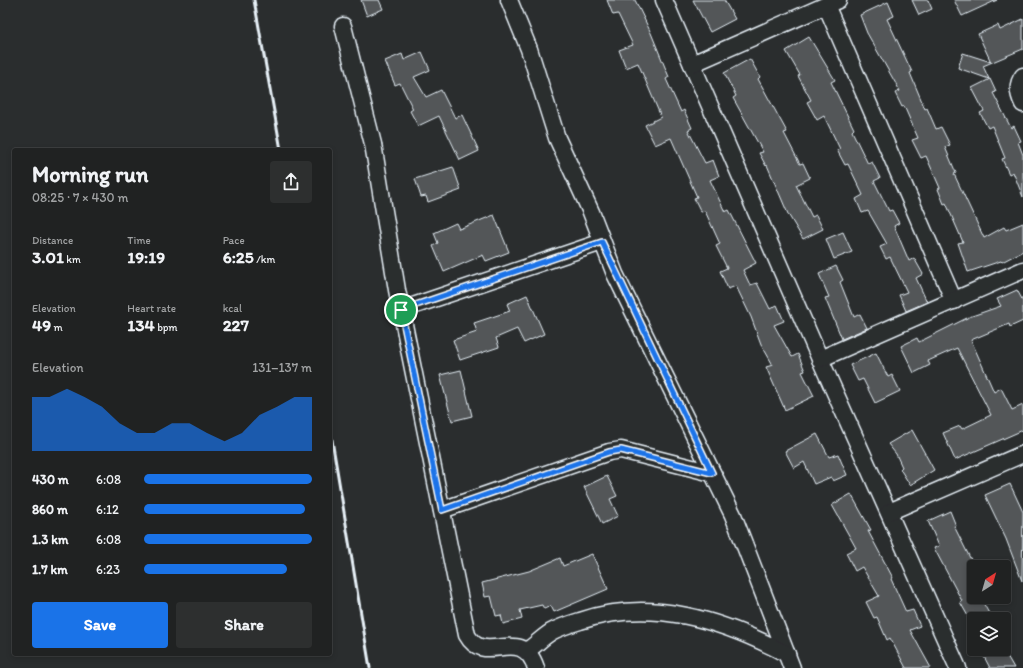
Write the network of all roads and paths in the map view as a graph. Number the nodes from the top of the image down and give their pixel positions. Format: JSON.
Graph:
{"nodes":[{"id":1,"x":508,"y":0,"type":"edge"},
{"id":2,"x":664,"y":0,"type":"edge"},
{"id":3,"x":832,"y":3,"type":"edge"},
{"id":4,"x":343,"y":26,"type":"dead end"},
{"id":5,"x":692,"y":64,"type":"junction"},
{"id":6,"x":1023,"y":76,"type":"edge"},
{"id":7,"x":1023,"y":104,"type":"edge"},
{"id":8,"x":602,"y":242,"type":"junction"},
{"id":9,"x":1023,"y":270,"type":"edge"},
{"id":10,"x":954,"y":301,"type":"junction"},
{"id":11,"x":401,"y":310,"type":"junction"},
{"id":12,"x":820,"y":359,"type":"junction"},
{"id":13,"x":1023,"y":454,"type":"edge"},
{"id":14,"x":712,"y":473,"type":"junction"},
{"id":15,"x":442,"y":510,"type":"junction"},
{"id":16,"x":889,"y":512,"type":"junction"},
{"id":17,"x":527,"y":651,"type":"junction"},
{"id":18,"x":789,"y":661,"type":"edge"},
{"id":19,"x":536,"y":668,"type":"edge"},
{"id":20,"x":958,"y":668,"type":"edge"}],
"edges":[{"from":1,"to":8,"type":"street"},
{"from":2,"to":5,"type":"street"},
{"from":3,"to":5,"type":"street"},
{"from":3,"to":10,"type":"street"},
{"from":4,"to":11,"type":"street"},
{"from":5,"to":12,"type":"street"},
{"from":6,"to":7,"type":"street"},
{"from":8,"to":11,"type":"street"},
{"from":8,"to":14,"type":"street"},
{"from":9,"to":10,"type":"street"},
{"from":10,"to":12,"type":"street"},
{"from":11,"to":15,"type":"street"},
{"from":12,"to":16,"type":"street"},
{"from":13,"to":16,"type":"street"},
{"from":14,"to":15,"type":"street"},
{"from":14,"to":18,"type":"street"},
{"from":15,"to":17,"type":"street"},
{"from":16,"to":20,"type":"street"},
{"from":17,"to":18,"type":"street"},
{"from":17,"to":19,"type":"street"}]}
